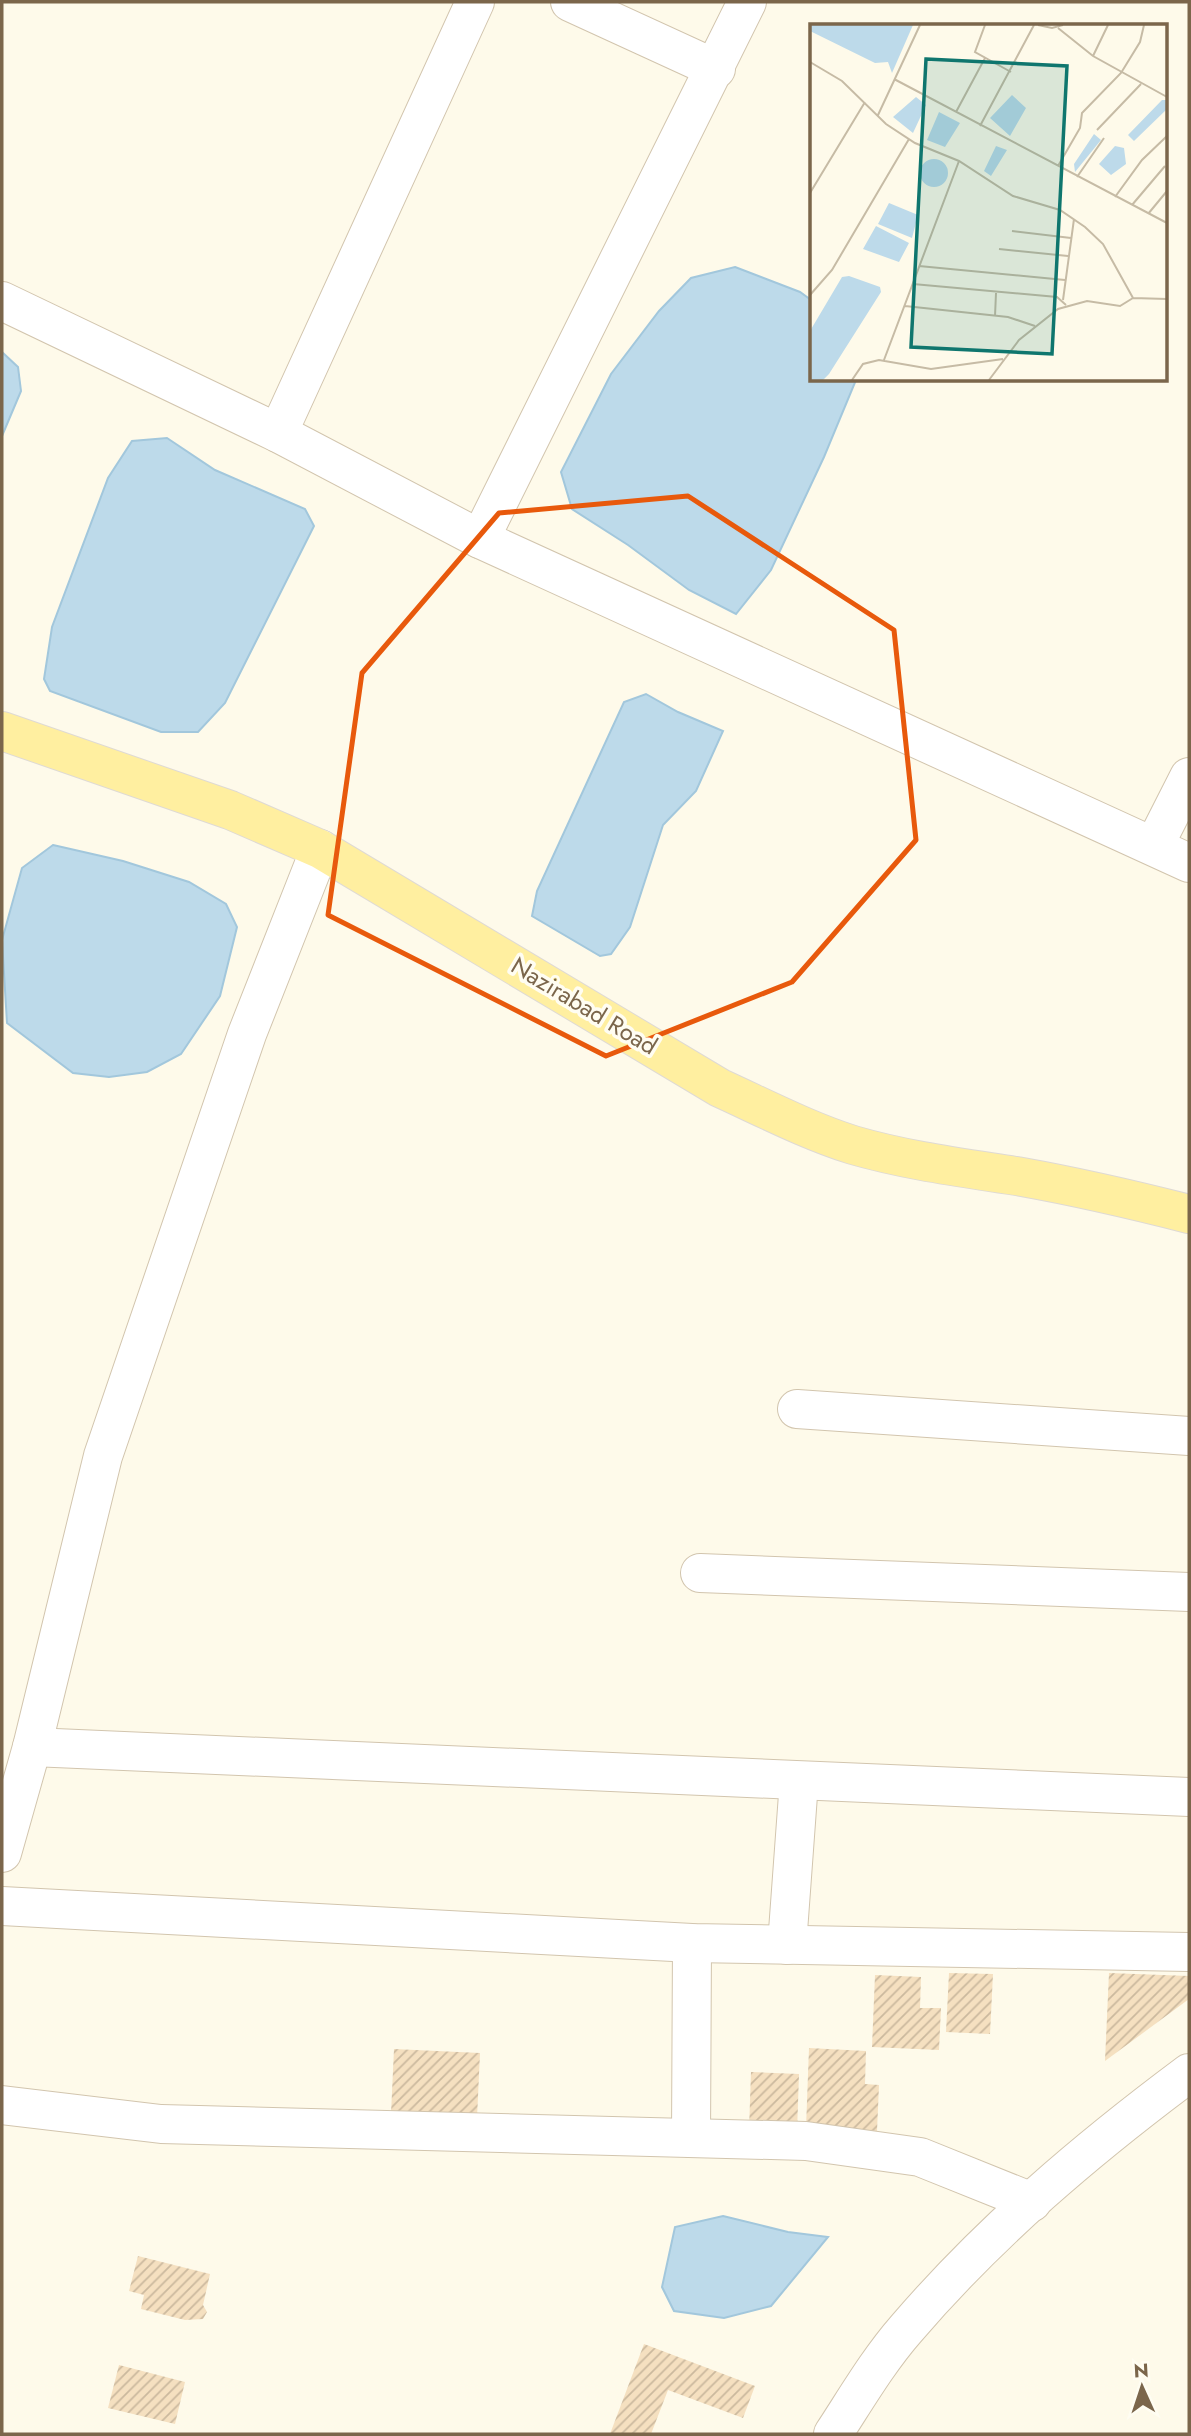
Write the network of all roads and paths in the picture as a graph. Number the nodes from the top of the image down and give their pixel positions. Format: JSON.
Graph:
{"nodes":[{"id":1,"x":475,"y":2,"type":"edge"},
{"id":2,"x":570,"y":2,"type":"edge"},
{"id":3,"x":747,"y":2,"type":"edge"},
{"id":4,"x":716,"y":69,"type":"junction"},
{"id":5,"x":2,"y":301,"type":"edge"},
{"id":6,"x":278,"y":433,"type":"junction"},
{"id":7,"x":480,"y":539,"type":"junction"},
{"id":8,"x":2,"y":731,"type":"edge"},
{"id":9,"x":1189,"y":778,"type":"edge"},
{"id":10,"x":1154,"y":846,"type":"junction"},
{"id":11,"x":320,"y":849,"type":"junction"},
{"id":12,"x":1189,"y":863,"type":"edge"},
{"id":13,"x":1189,"y":1214,"type":"edge"},
{"id":14,"x":797,"y":1409,"type":"dead end"},
{"id":15,"x":1189,"y":1436,"type":"edge"},
{"id":16,"x":700,"y":1573,"type":"dead end"},
{"id":17,"x":1189,"y":1592,"type":"edge"},
{"id":18,"x":32,"y":1747,"type":"junction"},
{"id":19,"x":799,"y":1781,"type":"junction"},
{"id":20,"x":1189,"y":1797,"type":"edge"},
{"id":21,"x":2,"y":1853,"type":"edge"},
{"id":22,"x":2,"y":1906,"type":"edge"},
{"id":23,"x":692,"y":1943,"type":"junction"},
{"id":24,"x":787,"y":1945,"type":"junction"},
{"id":25,"x":1189,"y":1952,"type":"edge"},
{"id":26,"x":1189,"y":2073,"type":"edge"},
{"id":27,"x":2,"y":2105,"type":"edge"},
{"id":28,"x":691,"y":2138,"type":"junction"},
{"id":29,"x":1032,"y":2202,"type":"junction"},
{"id":30,"x":833,"y":2434,"type":"edge"}],
"edges":[{"from":1,"to":6,"type":"street"},
{"from":2,"to":4,"type":"street"},
{"from":3,"to":4,"type":"street"},
{"from":4,"to":7,"type":"street"},
{"from":5,"to":6,"type":"street"},
{"from":6,"to":7,"type":"street"},
{"from":7,"to":10,"type":"street"},
{"from":8,"to":11,"type":"main road","name":"Nazirabad Road"},
{"from":9,"to":10,"type":"street"},
{"from":10,"to":12,"type":"street"},
{"from":11,"to":13,"type":"main road","name":"Nazirabad Road"},
{"from":11,"to":18,"type":"street"},
{"from":14,"to":15,"type":"street"},
{"from":16,"to":17,"type":"street"},
{"from":18,"to":19,"type":"street"},
{"from":18,"to":21,"type":"street"},
{"from":19,"to":20,"type":"street"},
{"from":19,"to":24,"type":"street"},
{"from":22,"to":23,"type":"street"},
{"from":23,"to":24,"type":"street"},
{"from":23,"to":28,"type":"street"},
{"from":24,"to":25,"type":"street"},
{"from":26,"to":29,"type":"street"},
{"from":27,"to":28,"type":"street"},
{"from":28,"to":29,"type":"street"},
{"from":29,"to":30,"type":"street"}]}
